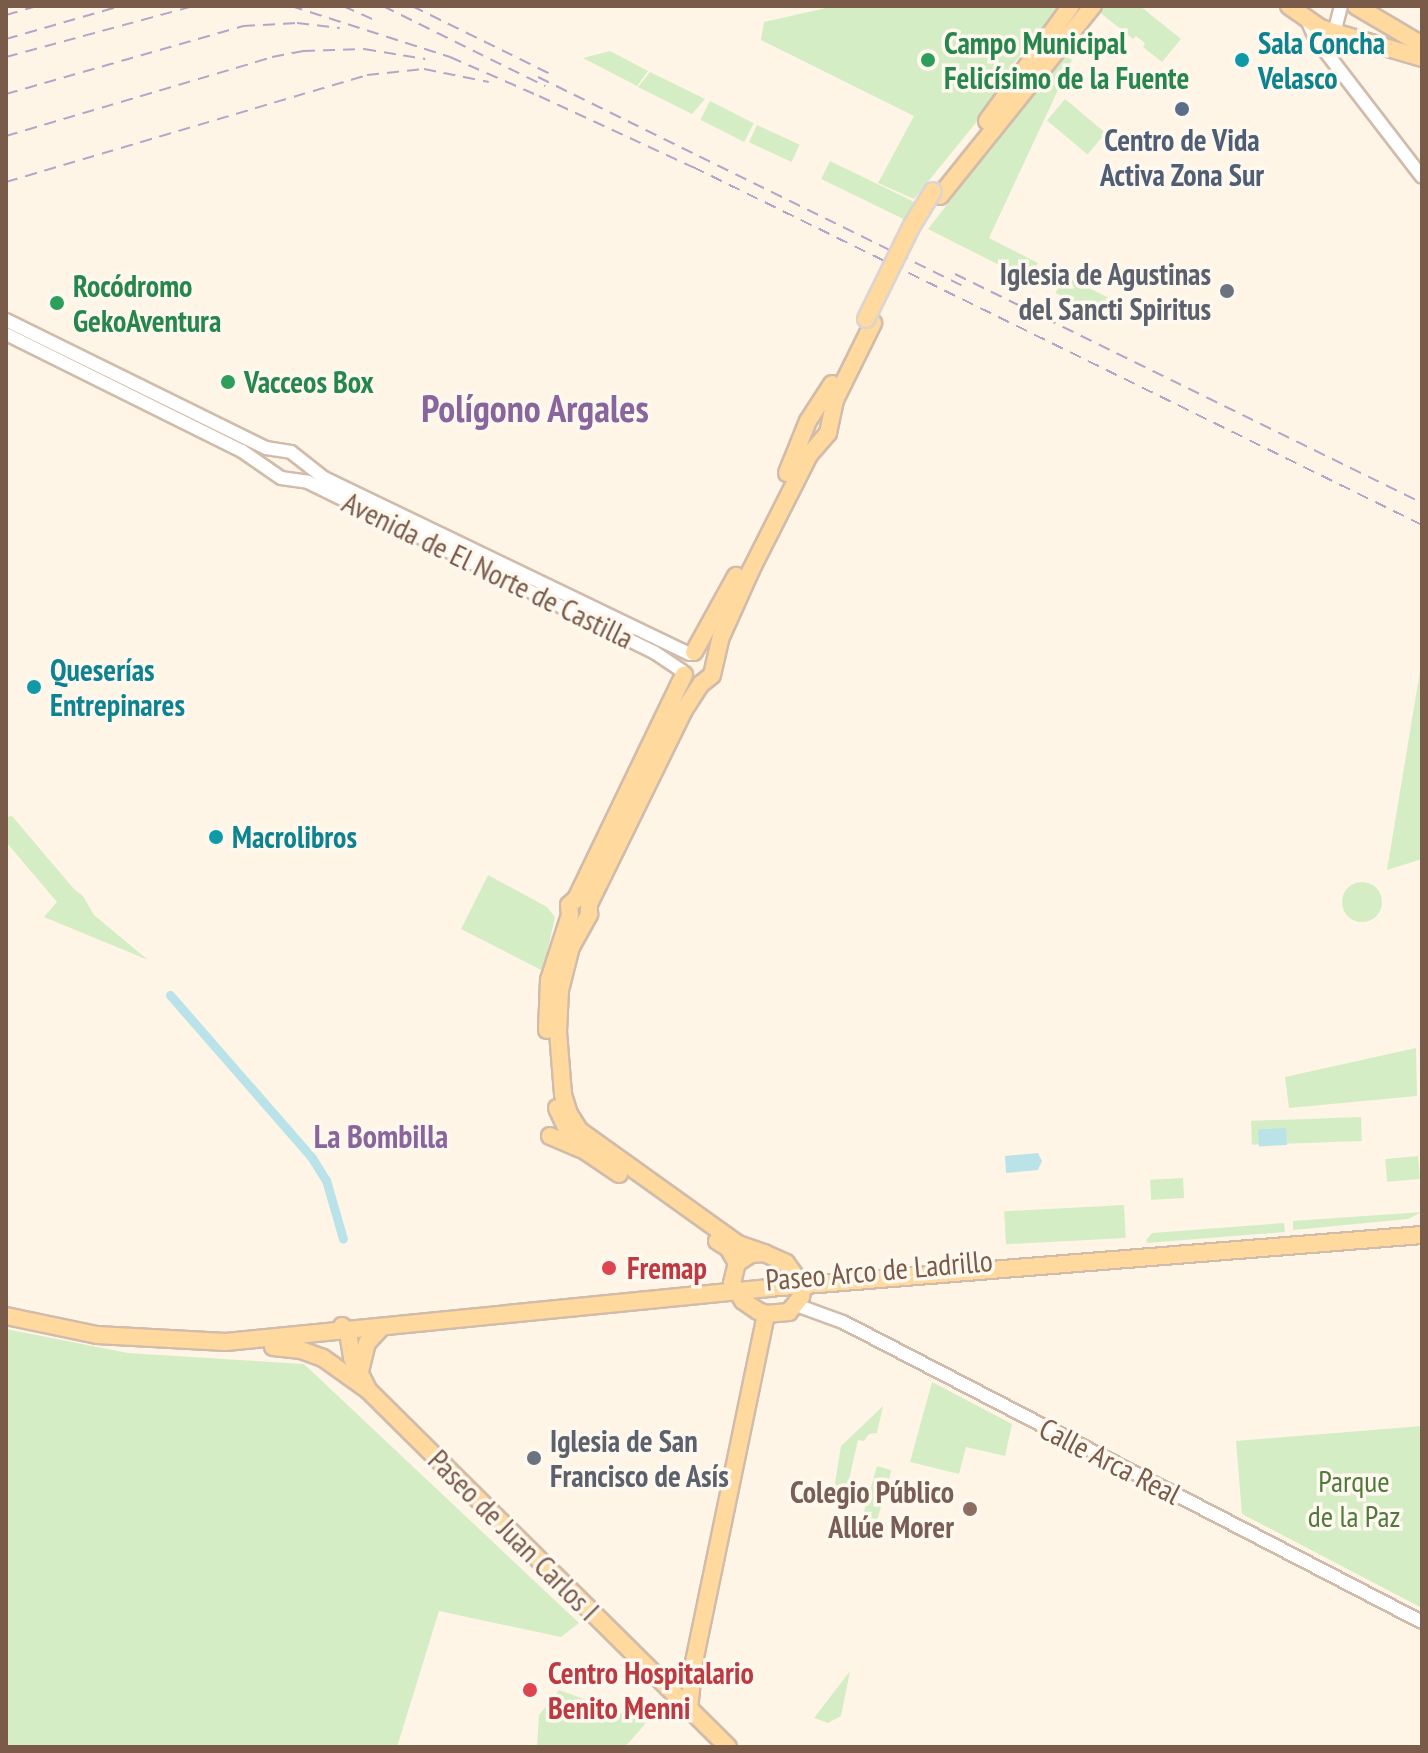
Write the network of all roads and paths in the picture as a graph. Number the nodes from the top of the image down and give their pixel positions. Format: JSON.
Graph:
{"nodes":[{"id":1,"x":1071,"y":6,"type":"edge"},
{"id":2,"x":1081,"y":6,"type":"edge"},
{"id":3,"x":1093,"y":6,"type":"edge"},
{"id":4,"x":1289,"y":6,"type":"edge"},
{"id":5,"x":1341,"y":6,"type":"edge"},
{"id":6,"x":1356,"y":6,"type":"edge"},
{"id":7,"x":1308,"y":22,"type":"junction"},
{"id":8,"x":1334,"y":32,"type":"junction"},
{"id":9,"x":1422,"y":45,"type":"edge"},
{"id":10,"x":1329,"y":53,"type":"junction"},
{"id":11,"x":1422,"y":58,"type":"edge"},
{"id":12,"x":991,"y":132,"type":"junction"},
{"id":13,"x":1422,"y":177,"type":"edge"},
{"id":14,"x":937,"y":194,"type":"junction"},
{"id":15,"x":6,"y":320,"type":"edge"},
{"id":16,"x":6,"y":334,"type":"edge"},
{"id":17,"x":816,"y":423,"type":"junction"},
{"id":18,"x":279,"y":453,"type":"junction"},
{"id":19,"x":298,"y":461,"type":"junction"},
{"id":20,"x":273,"y":469,"type":"junction"},
{"id":21,"x":291,"y":477,"type":"junction"},
{"id":22,"x":692,"y":653,"type":"junction"},
{"id":23,"x":712,"y":660,"type":"junction"},
{"id":24,"x":683,"y":673,"type":"junction"},
{"id":25,"x":701,"y":684,"type":"junction"},
{"id":26,"x":579,"y":910,"type":"junction"},
{"id":27,"x":575,"y":1134,"type":"junction"},
{"id":28,"x":550,"y":1136,"type":"dead end"},
{"id":29,"x":585,"y":1151,"type":"junction"},
{"id":30,"x":1422,"y":1225,"type":"edge"},
{"id":31,"x":1422,"y":1235,"type":"edge"},
{"id":32,"x":764,"y":1253,"type":"junction"},
{"id":33,"x":737,"y":1263,"type":"junction"},
{"id":34,"x":800,"y":1280,"type":"junction"},
{"id":35,"x":734,"y":1288,"type":"junction"},
{"id":36,"x":6,"y":1305,"type":"edge"},
{"id":37,"x":796,"y":1305,"type":"junction"},
{"id":38,"x":766,"y":1314,"type":"junction"},
{"id":39,"x":6,"y":1316,"type":"edge"},
{"id":40,"x":343,"y":1327,"type":"junction"},
{"id":41,"x":380,"y":1329,"type":"junction"},
{"id":42,"x":140,"y":1340,"type":"junction"},
{"id":43,"x":360,"y":1373,"type":"junction"},
{"id":44,"x":368,"y":1390,"type":"junction"},
{"id":45,"x":1422,"y":1622,"type":"edge"},
{"id":46,"x":689,"y":1709,"type":"junction"},
{"id":47,"x":728,"y":1747,"type":"edge"}],
"edges":[{"from":1,"to":14,"type":"main road"},
{"from":2,"to":12,"type":"main road"},
{"from":3,"to":12,"type":"main road"},
{"from":4,"to":7,"type":"main road"},
{"from":5,"to":8,"type":"street"},
{"from":6,"to":9,"type":"main road"},
{"from":7,"to":8,"type":"main road"},
{"from":7,"to":10,"type":"street"},
{"from":8,"to":10,"type":"street"},
{"from":8,"to":11,"type":"main road"},
{"from":10,"to":13,"type":"street"},
{"from":12,"to":14,"type":"main road"},
{"from":14,"to":17,"type":"main road"},
{"from":15,"to":18,"type":"street","name":"Avenida de El Norte de Castilla"},
{"from":16,"to":20,"type":"street","name":"Avenida de El Norte de Castilla"},
{"from":17,"to":22,"type":"main road"},
{"from":17,"to":23,"type":"main road"},
{"from":18,"to":19,"type":"street","name":"Avenida de El Norte de Castilla"},
{"from":18,"to":20,"type":"street"},
{"from":19,"to":21,"type":"street"},
{"from":19,"to":22,"type":"street","name":"Avenida de El Norte de Castilla"},
{"from":20,"to":21,"type":"street","name":"Avenida de El Norte de Castilla"},
{"from":21,"to":24,"type":"street","name":"Avenida de El Norte de Castilla"},
{"from":22,"to":23,"type":"main road"},
{"from":22,"to":24,"type":"main road"},
{"from":23,"to":25,"type":"main road"},
{"from":24,"to":25,"type":"main road"},
{"from":24,"to":26,"type":"main road"},
{"from":25,"to":26,"type":"main road"},
{"from":26,"to":27,"type":"main road"},
{"from":27,"to":29,"type":"main road"},
{"from":27,"to":32,"type":"main road"},
{"from":28,"to":29,"type":"main road"},
{"from":29,"to":33,"type":"main road"},
{"from":30,"to":34,"type":"main road","name":"Paseo Arco de Ladrillo"},
{"from":31,"to":34,"type":"main road","name":"Paseo Arco de Ladrillo"},
{"from":32,"to":33,"type":"main road"},
{"from":32,"to":34,"type":"main road"},
{"from":33,"to":35,"type":"main road"},
{"from":34,"to":35,"type":"main road","name":"Paseo Arco de Ladrillo"},
{"from":34,"to":37,"type":"main road"},
{"from":35,"to":38,"type":"main road"},
{"from":35,"to":40,"type":"main road","name":"Paseo Arco de Ladrillo"},
{"from":35,"to":41,"type":"main road","name":"Paseo Arco de Ladrillo"},
{"from":36,"to":40,"type":"main road"},
{"from":37,"to":38,"type":"main road"},
{"from":37,"to":45,"type":"street","name":"Calle Arca Real"},
{"from":38,"to":46,"type":"main road"},
{"from":39,"to":42,"type":"main road"},
{"from":40,"to":41,"type":"main road","name":"Paseo Arco de Ladrillo"},
{"from":40,"to":42,"type":"main road"},
{"from":40,"to":43,"type":"main road","name":"Paseo de Juan Carlos I"},
{"from":41,"to":43,"type":"main road"},
{"from":42,"to":44,"type":"main road","name":"Paseo de Juan Carlos I"},
{"from":43,"to":44,"type":"main road","name":"Paseo de Juan Carlos I"},
{"from":44,"to":46,"type":"main road","name":"Paseo de Juan Carlos I"},
{"from":46,"to":47,"type":"main road","name":"Paseo de Juan Carlos I"}]}
